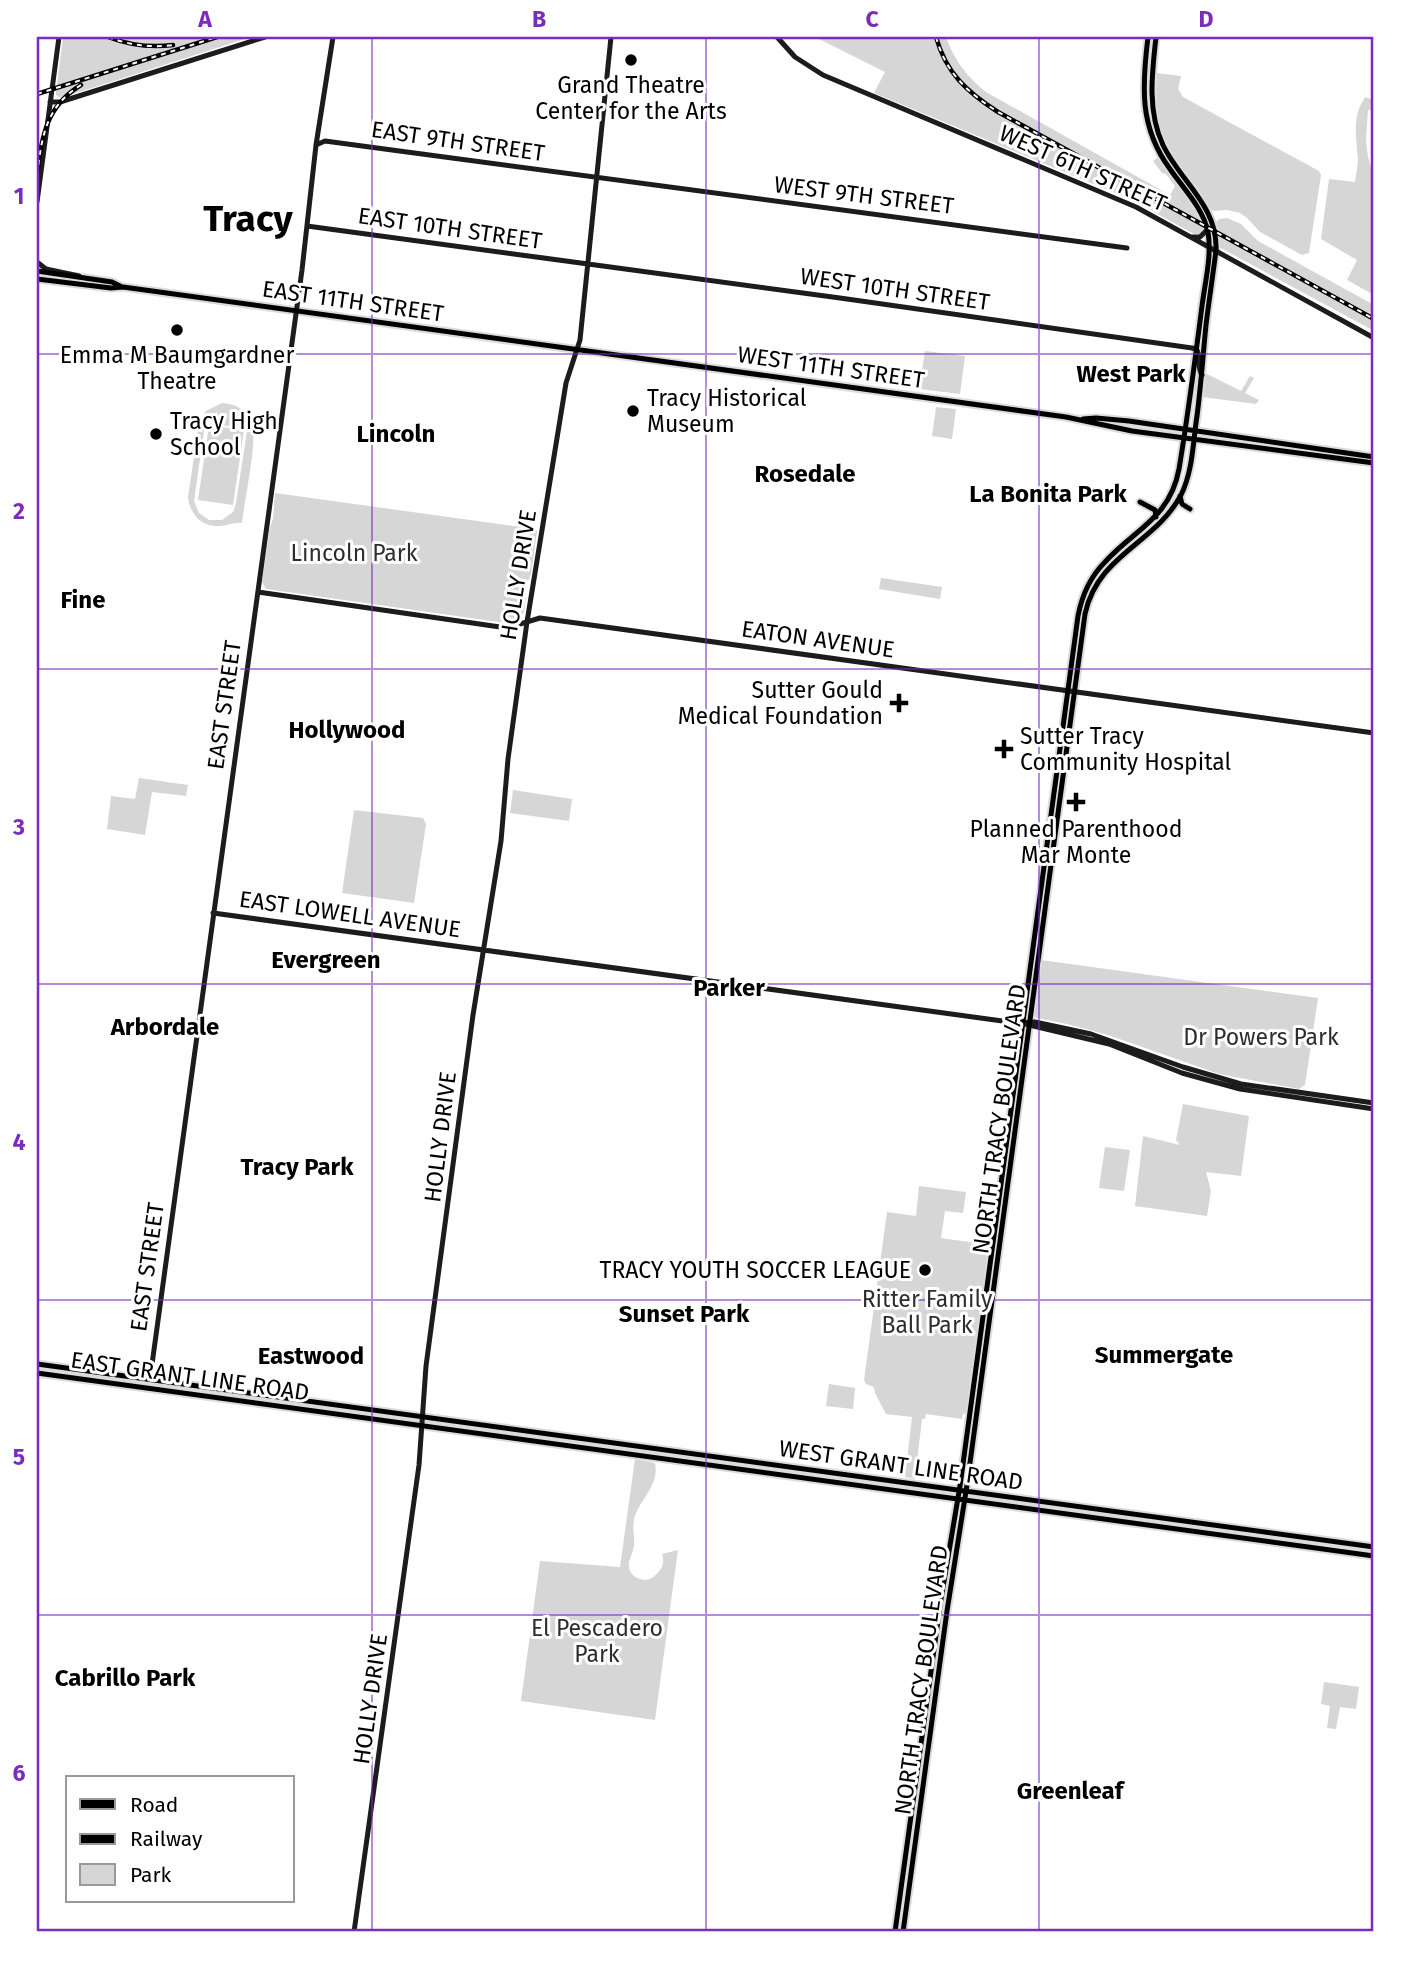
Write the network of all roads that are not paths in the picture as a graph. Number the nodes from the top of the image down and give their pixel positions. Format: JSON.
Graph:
{"nodes":[{"id":1,"x":59,"y":37,"type":"edge"},
{"id":2,"x":265,"y":37,"type":"edge"},
{"id":3,"x":333,"y":37,"type":"edge"},
{"id":4,"x":611,"y":37,"type":"edge"},
{"id":5,"x":777,"y":37,"type":"edge"},
{"id":6,"x":1148,"y":37,"type":"edge"},
{"id":7,"x":1156,"y":37,"type":"edge"},
{"id":8,"x":50,"y":102,"type":"junction"},
{"id":9,"x":316,"y":145,"type":"junction"},
{"id":10,"x":597,"y":177,"type":"junction"},
{"id":11,"x":37,"y":202,"type":"edge"},
{"id":12,"x":307,"y":226,"type":"junction"},
{"id":13,"x":1207,"y":230,"type":"junction"},
{"id":14,"x":1190,"y":237,"type":"junction"},
{"id":15,"x":1209,"y":246,"type":"junction"},
{"id":16,"x":1127,"y":248,"type":"dead end"},
{"id":17,"x":1216,"y":250,"type":"junction"},
{"id":18,"x":37,"y":262,"type":"edge"},
{"id":19,"x":589,"y":264,"type":"junction"},
{"id":20,"x":37,"y":271,"type":"edge"},
{"id":21,"x":37,"y":279,"type":"edge"},
{"id":22,"x":85,"y":279,"type":"junction"},
{"id":23,"x":123,"y":287,"type":"junction"},
{"id":24,"x":296,"y":310,"type":"junction"},
{"id":25,"x":1374,"y":338,"type":"edge"},
{"id":26,"x":578,"y":349,"type":"junction"},
{"id":27,"x":1196,"y":349,"type":"junction"},
{"id":28,"x":1202,"y":375,"type":"junction"},
{"id":29,"x":1080,"y":419,"type":"junction"},
{"id":30,"x":1185,"y":428,"type":"junction"},
{"id":31,"x":1195,"y":430,"type":"junction"},
{"id":32,"x":1184,"y":438,"type":"junction"},
{"id":33,"x":1194,"y":440,"type":"junction"},
{"id":34,"x":1374,"y":457,"type":"edge"},
{"id":35,"x":1374,"y":463,"type":"edge"},
{"id":36,"x":1181,"y":495,"type":"junction"},
{"id":37,"x":1140,"y":502,"type":"dead end"},
{"id":38,"x":1190,"y":509,"type":"dead end"},
{"id":39,"x":1156,"y":517,"type":"junction"},
{"id":40,"x":258,"y":592,"type":"junction"},
{"id":41,"x":527,"y":622,"type":"junction"},
{"id":42,"x":1071,"y":691,"type":"junction"},
{"id":43,"x":1374,"y":733,"type":"edge"},
{"id":44,"x":213,"y":913,"type":"junction"},
{"id":45,"x":483,"y":950,"type":"junction"},
{"id":46,"x":1027,"y":1024,"type":"junction"},
{"id":47,"x":1374,"y":1106,"type":"edge"},
{"id":48,"x":37,"y":1364,"type":"edge"},
{"id":49,"x":37,"y":1373,"type":"edge"},
{"id":50,"x":150,"y":1379,"type":"junction"},
{"id":51,"x":422,"y":1416,"type":"junction"},
{"id":52,"x":422,"y":1426,"type":"junction"},
{"id":53,"x":959,"y":1491,"type":"junction"},
{"id":54,"x":966,"y":1492,"type":"junction"},
{"id":55,"x":958,"y":1499,"type":"junction"},
{"id":56,"x":965,"y":1500,"type":"junction"},
{"id":57,"x":1107,"y":1511,"type":"junction"},
{"id":58,"x":1090,"y":1517,"type":"junction"},
{"id":59,"x":1374,"y":1547,"type":"edge"},
{"id":60,"x":1374,"y":1556,"type":"edge"},
{"id":61,"x":354,"y":1932,"type":"edge"},
{"id":62,"x":895,"y":1932,"type":"edge"},
{"id":63,"x":903,"y":1932,"type":"edge"}],
"edges":[{"from":1,"to":8,"type":"street"},
{"from":2,"to":8,"type":"street"},
{"from":3,"to":9,"type":"street","name":"EAST STREET"},
{"from":4,"to":10,"type":"street","name":"HOLLY DRIVE"},
{"from":5,"to":14,"type":"street","name":"WEST 6TH STREET"},
{"from":6,"to":13,"type":"main road","name":"NORTH TRACY BOULEVARD"},
{"from":7,"to":17,"type":"main road","name":"NORTH TRACY BOULEVARD"},
{"from":8,"to":11,"type":"street"},
{"from":9,"to":10,"type":"street","name":"EAST 9TH STREET"},
{"from":9,"to":12,"type":"street","name":"EAST STREET"},
{"from":10,"to":16,"type":"street","name":"WEST 9TH STREET"},
{"from":10,"to":19,"type":"street","name":"HOLLY DRIVE"},
{"from":12,"to":19,"type":"street","name":"EAST 10TH STREET"},
{"from":12,"to":24,"type":"street","name":"EAST STREET"},
{"from":13,"to":14,"type":"street"},
{"from":13,"to":15,"type":"main road","name":"NORTH TRACY BOULEVARD"},
{"from":14,"to":15,"type":"street","name":"WEST 6TH STREET"},
{"from":15,"to":17,"type":"street","name":"WEST 6TH STREET"},
{"from":15,"to":27,"type":"main road","name":"NORTH TRACY BOULEVARD"},
{"from":17,"to":25,"type":"street","name":"WEST 6TH STREET"},
{"from":17,"to":28,"type":"main road","name":"NORTH TRACY BOULEVARD"},
{"from":18,"to":22,"type":"street"},
{"from":19,"to":26,"type":"street","name":"HOLLY DRIVE"},
{"from":19,"to":27,"type":"street","name":"WEST 10TH STREET"},
{"from":20,"to":22,"type":"main road","name":"EAST 11TH STREET"},
{"from":21,"to":23,"type":"main road","name":"EAST 11TH STREET"},
{"from":22,"to":23,"type":"main road","name":"EAST 11TH STREET"},
{"from":23,"to":24,"type":"main road","name":"EAST 11TH STREET"},
{"from":24,"to":26,"type":"main road","name":"EAST 11TH STREET"},
{"from":24,"to":40,"type":"street","name":"EAST STREET"},
{"from":26,"to":29,"type":"main road","name":"WEST 11TH STREET"},
{"from":26,"to":41,"type":"street","name":"HOLLY DRIVE"},
{"from":27,"to":28,"type":"street"},
{"from":27,"to":30,"type":"main road","name":"NORTH TRACY BOULEVARD"},
{"from":28,"to":31,"type":"main road","name":"NORTH TRACY BOULEVARD"},
{"from":29,"to":30,"type":"main road","name":"WEST 11TH STREET"},
{"from":29,"to":32,"type":"main road","name":"WEST 11TH STREET"},
{"from":30,"to":31,"type":"main road","name":"WEST 11TH STREET"},
{"from":30,"to":32,"type":"main road","name":"NORTH TRACY BOULEVARD"},
{"from":31,"to":33,"type":"main road","name":"NORTH TRACY BOULEVARD"},
{"from":31,"to":34,"type":"main road","name":"WEST 11TH STREET"},
{"from":32,"to":33,"type":"main road","name":"WEST 11TH STREET"},
{"from":32,"to":39,"type":"main road","name":"NORTH TRACY BOULEVARD"},
{"from":33,"to":35,"type":"main road","name":"WEST 11TH STREET"},
{"from":33,"to":36,"type":"main road","name":"NORTH TRACY BOULEVARD"},
{"from":36,"to":38,"type":"main road"},
{"from":36,"to":42,"type":"main road","name":"NORTH TRACY BOULEVARD"},
{"from":37,"to":39,"type":"main road"},
{"from":39,"to":42,"type":"main road","name":"NORTH TRACY BOULEVARD"},
{"from":40,"to":41,"type":"street","name":"EATON AVENUE"},
{"from":40,"to":44,"type":"street","name":"EAST STREET"},
{"from":41,"to":42,"type":"street","name":"EATON AVENUE"},
{"from":41,"to":45,"type":"street","name":"HOLLY DRIVE"},
{"from":42,"to":43,"type":"street","name":"EATON AVENUE"},
{"from":42,"to":46,"type":"main road","name":"NORTH TRACY BOULEVARD"},
{"from":44,"to":45,"type":"street","name":"EAST LOWELL AVENUE"},
{"from":44,"to":50,"type":"street","name":"EAST STREET"},
{"from":45,"to":46,"type":"street","name":"EAST LOWELL AVENUE"},
{"from":45,"to":51,"type":"street","name":"HOLLY DRIVE"},
{"from":46,"to":47,"type":"street","name":"EAST LOWELL AVENUE"},
{"from":46,"to":53,"type":"main road","name":"NORTH TRACY BOULEVARD"},
{"from":46,"to":54,"type":"main road","name":"NORTH TRACY BOULEVARD"},
{"from":48,"to":50,"type":"main road","name":"EAST GRANT LINE ROAD"},
{"from":49,"to":52,"type":"main road","name":"EAST GRANT LINE ROAD"},
{"from":50,"to":51,"type":"main road","name":"EAST GRANT LINE ROAD"},
{"from":51,"to":52,"type":"street","name":"HOLLY DRIVE"},
{"from":51,"to":53,"type":"main road","name":"WEST GRANT LINE ROAD"},
{"from":52,"to":55,"type":"main road","name":"WEST GRANT LINE ROAD"},
{"from":52,"to":61,"type":"street","name":"HOLLY DRIVE"},
{"from":53,"to":54,"type":"main road","name":"WEST GRANT LINE ROAD"},
{"from":53,"to":55,"type":"main road","name":"NORTH TRACY BOULEVARD"},
{"from":54,"to":56,"type":"main road","name":"NORTH TRACY BOULEVARD"},
{"from":54,"to":57,"type":"main road","name":"WEST GRANT LINE ROAD"},
{"from":55,"to":56,"type":"main road","name":"WEST GRANT LINE ROAD"},
{"from":55,"to":62,"type":"main road","name":"NORTH TRACY BOULEVARD"},
{"from":56,"to":58,"type":"main road","name":"WEST GRANT LINE ROAD"},
{"from":56,"to":63,"type":"main road","name":"NORTH TRACY BOULEVARD"},
{"from":57,"to":58,"type":"main road"},
{"from":57,"to":59,"type":"main road","name":"WEST GRANT LINE ROAD"},
{"from":58,"to":60,"type":"main road","name":"WEST GRANT LINE ROAD"}]}
